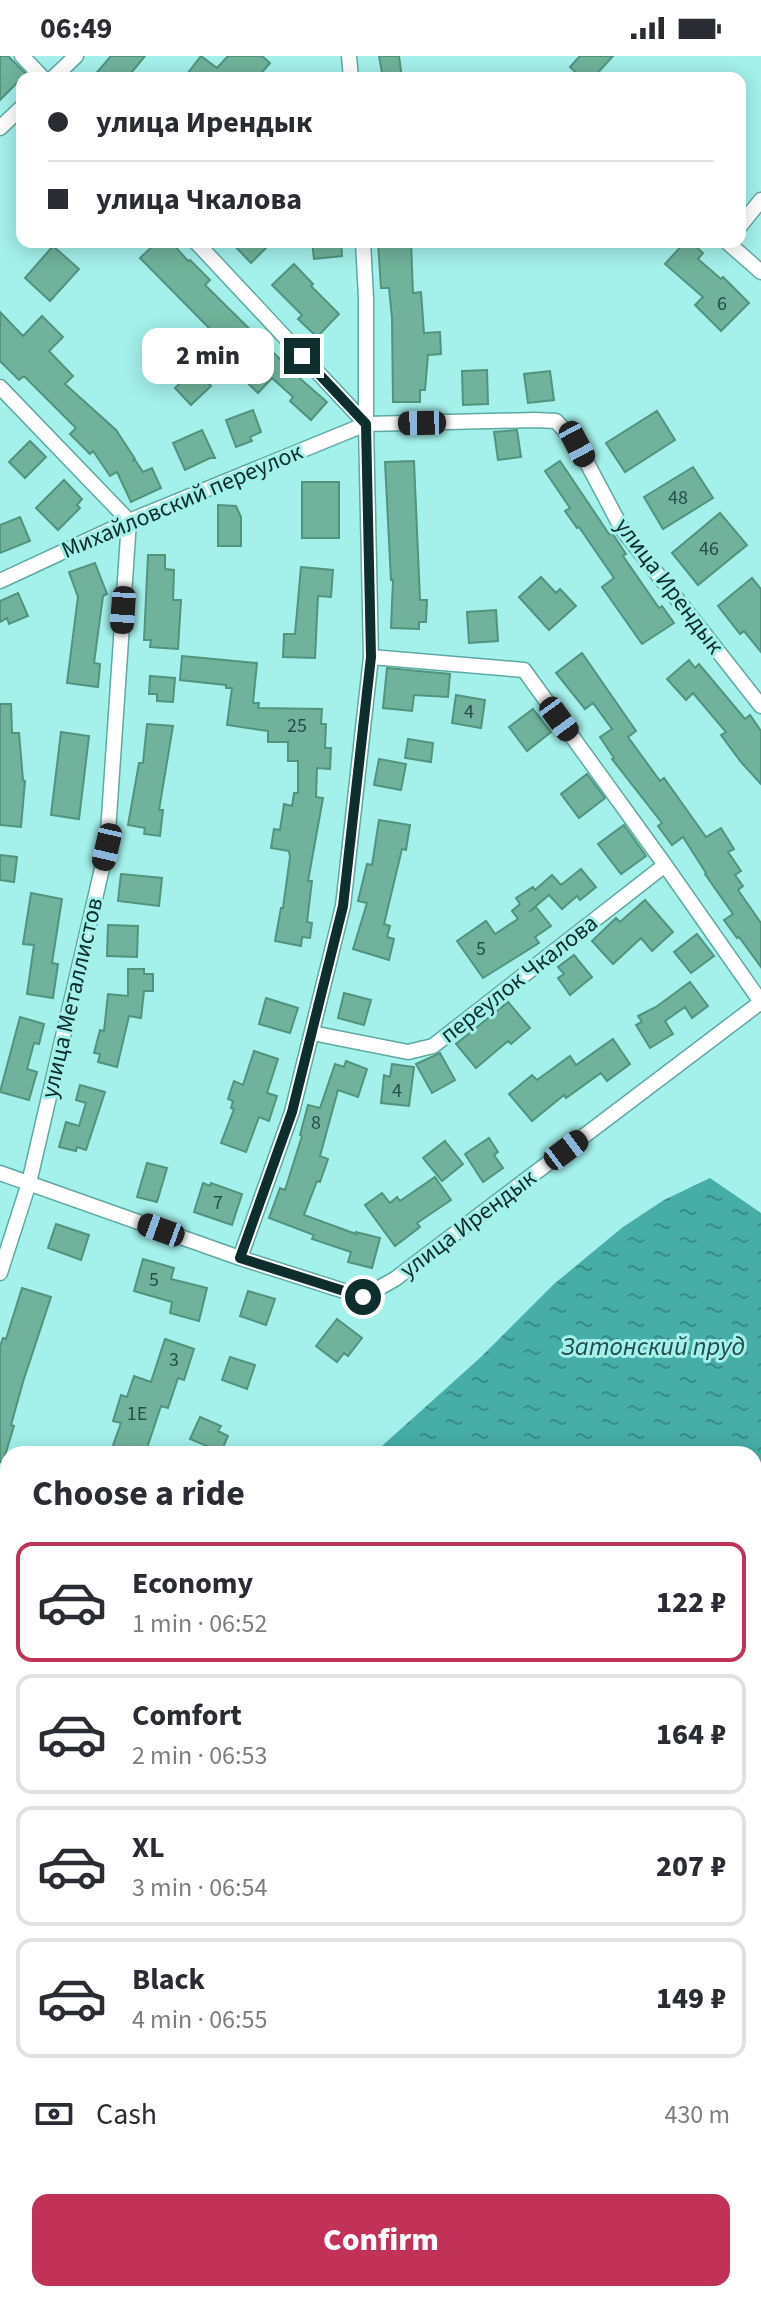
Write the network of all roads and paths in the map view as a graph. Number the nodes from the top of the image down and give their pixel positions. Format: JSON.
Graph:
{"nodes":[{"id":1,"x":22,"y":56,"type":"edge"},
{"id":2,"x":76,"y":56,"type":"edge"},
{"id":3,"x":37,"y":72,"type":"edge"},
{"id":4,"x":59,"y":72,"type":"edge"},
{"id":5,"x":16,"y":113,"type":"edge"},
{"id":6,"x":0,"y":128,"type":"edge"},
{"id":7,"x":761,"y":200,"type":"edge"},
{"id":8,"x":746,"y":219,"type":"edge"},
{"id":9,"x":202,"y":248,"type":"edge"},
{"id":10,"x":363,"y":248,"type":"edge"},
{"id":11,"x":734,"y":248,"type":"edge"},
{"id":12,"x":761,"y":272,"type":"edge"},
{"id":13,"x":0,"y":387,"type":"edge"},
{"id":14,"x":366,"y":424,"type":"junction"},
{"id":15,"x":129,"y":521,"type":"junction"},
{"id":16,"x":0,"y":581,"type":"edge"},
{"id":17,"x":371,"y":657,"type":"junction"},
{"id":18,"x":761,"y":706,"type":"edge"},
{"id":19,"x":665,"y":865,"type":"junction"},
{"id":20,"x":761,"y":1002,"type":"edge"},
{"id":21,"x":312,"y":1033,"type":"junction"},
{"id":22,"x":0,"y":1173,"type":"edge"},
{"id":23,"x":29,"y":1183,"type":"junction"},
{"id":24,"x":240,"y":1258,"type":"junction"},
{"id":25,"x":0,"y":1273,"type":"edge"}],
"edges":[{"from":1,"to":3,"type":"street"},
{"from":2,"to":4,"type":"street"},
{"from":5,"to":6,"type":"street"},
{"from":7,"to":8,"type":"street"},
{"from":9,"to":14,"type":"street"},
{"from":10,"to":14,"type":"street"},
{"from":11,"to":12,"type":"street"},
{"from":13,"to":15,"type":"street"},
{"from":14,"to":15,"type":"street","name":"Михайловский переулок"},
{"from":14,"to":17,"type":"street"},
{"from":14,"to":18,"type":"street","name":"улица Ирендык"},
{"from":15,"to":16,"type":"street","name":"Михайловский переулок"},
{"from":15,"to":23,"type":"street","name":"улица Металлистов"},
{"from":17,"to":19,"type":"street"},
{"from":17,"to":21,"type":"street"},
{"from":19,"to":20,"type":"street"},
{"from":19,"to":21,"type":"street","name":"переулок Чкалова"},
{"from":20,"to":24,"type":"street","name":"улица Ирендык"},
{"from":21,"to":24,"type":"street"},
{"from":22,"to":23,"type":"street","name":"улица Ирендык"},
{"from":23,"to":24,"type":"street","name":"улица Ирендык"},
{"from":23,"to":25,"type":"street","name":"улица Металлистов"}]}
